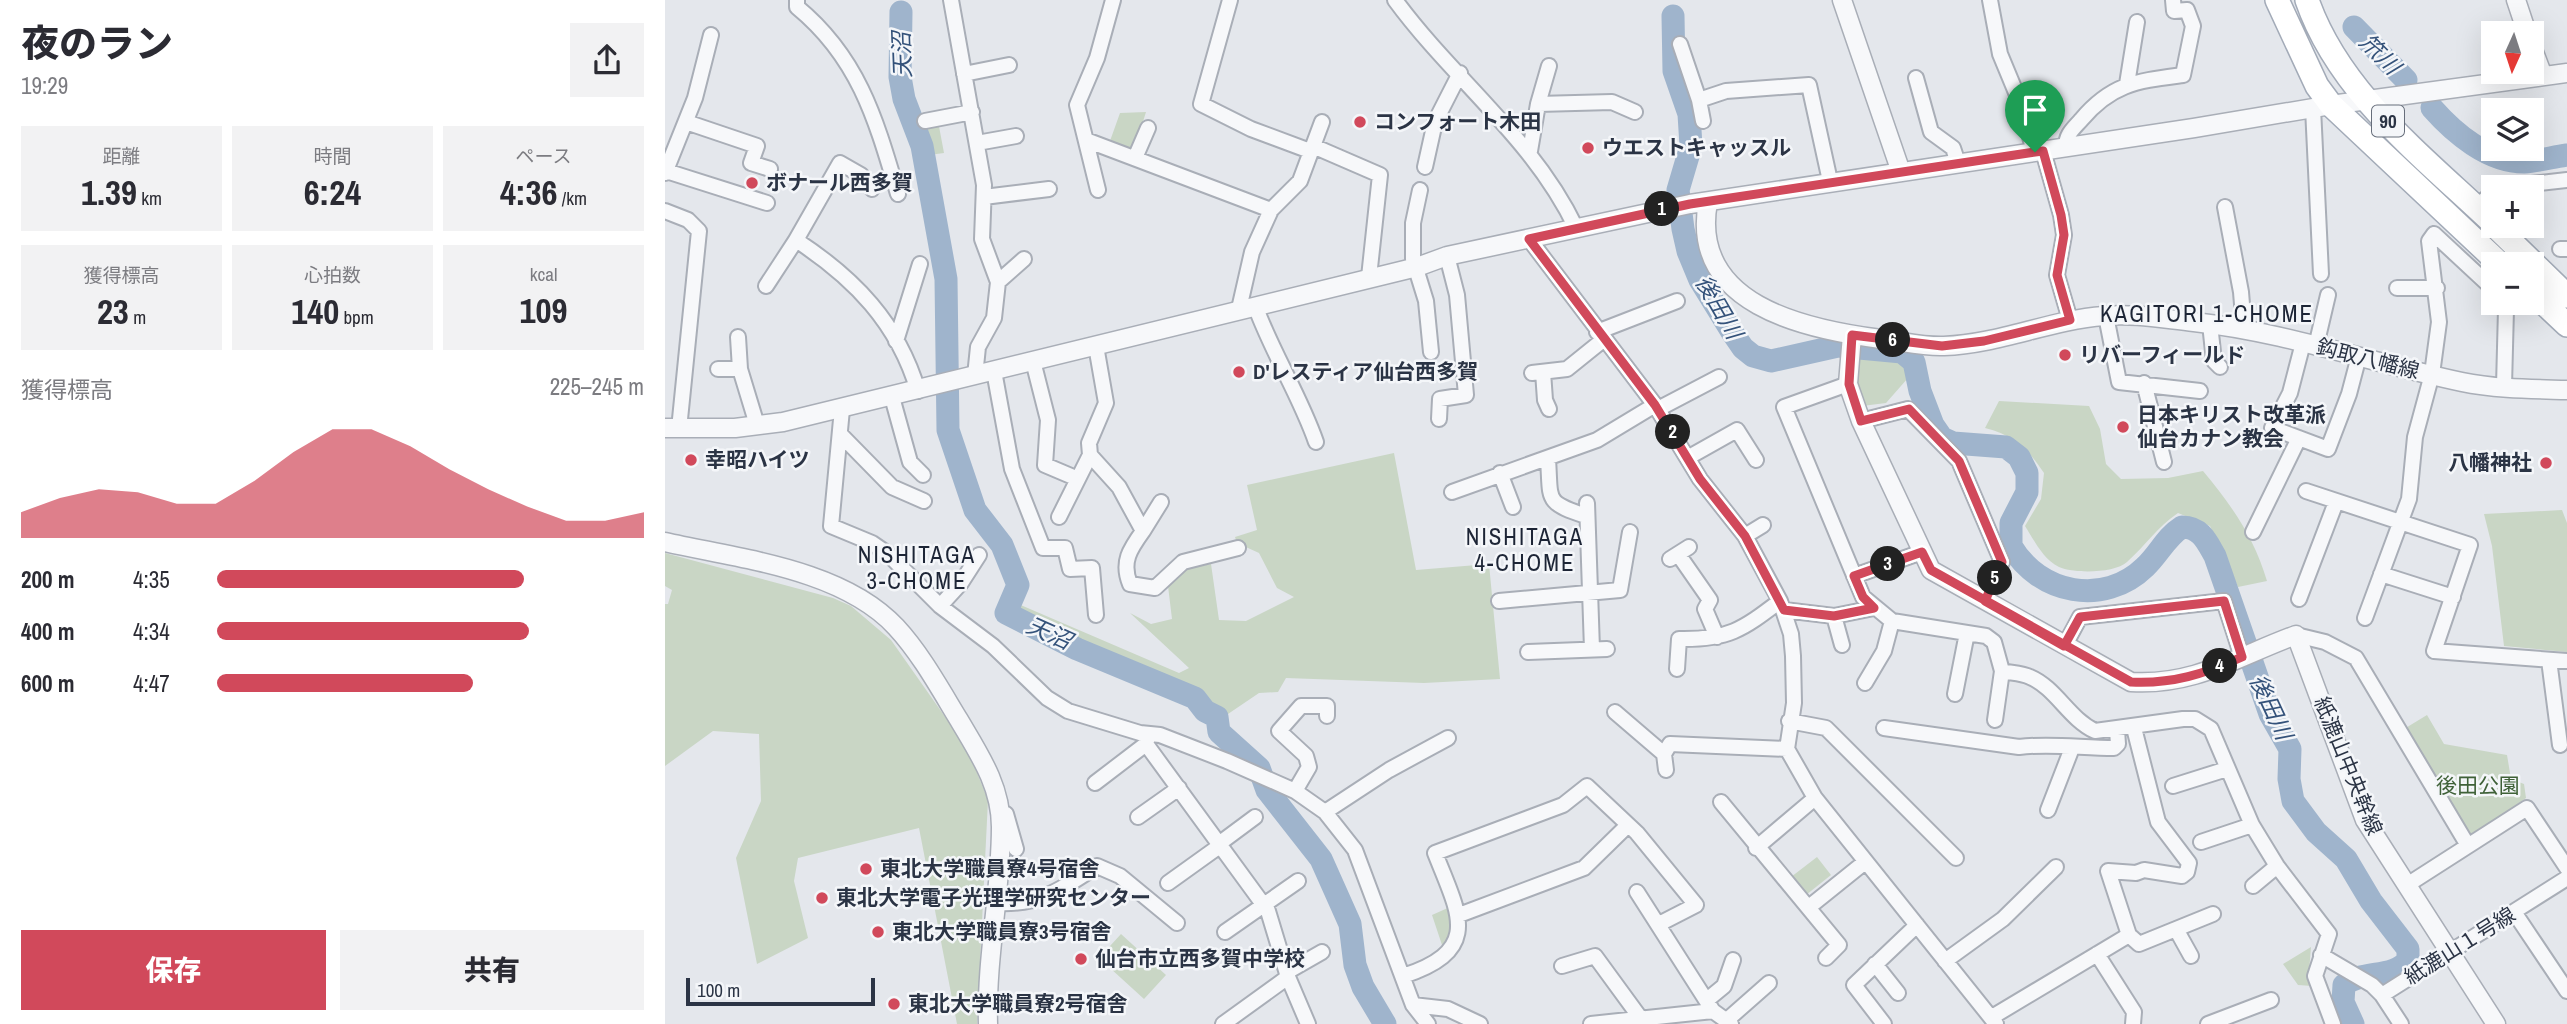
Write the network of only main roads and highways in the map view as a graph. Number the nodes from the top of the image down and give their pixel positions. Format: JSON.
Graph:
{"nodes":[{"id":1,"x":2277,"y":0,"type":"edge"},
{"id":2,"x":2307,"y":0,"type":"edge"},
{"id":3,"x":2481,"y":212,"type":"edge"},
{"id":4,"x":2508,"y":238,"type":"edge"},
{"id":5,"x":2482,"y":252,"type":"edge"},
{"id":6,"x":2567,"y":296,"type":"edge"},
{"id":7,"x":2544,"y":303,"type":"edge"},
{"id":8,"x":2567,"y":325,"type":"edge"}],
"edges":[{"from":1,"to":5,"type":"main road","number":"90"},
{"from":2,"to":3,"type":"main road","number":"90"},
{"from":4,"to":6,"type":"main road","number":"90"},
{"from":7,"to":8,"type":"main road"}]}
